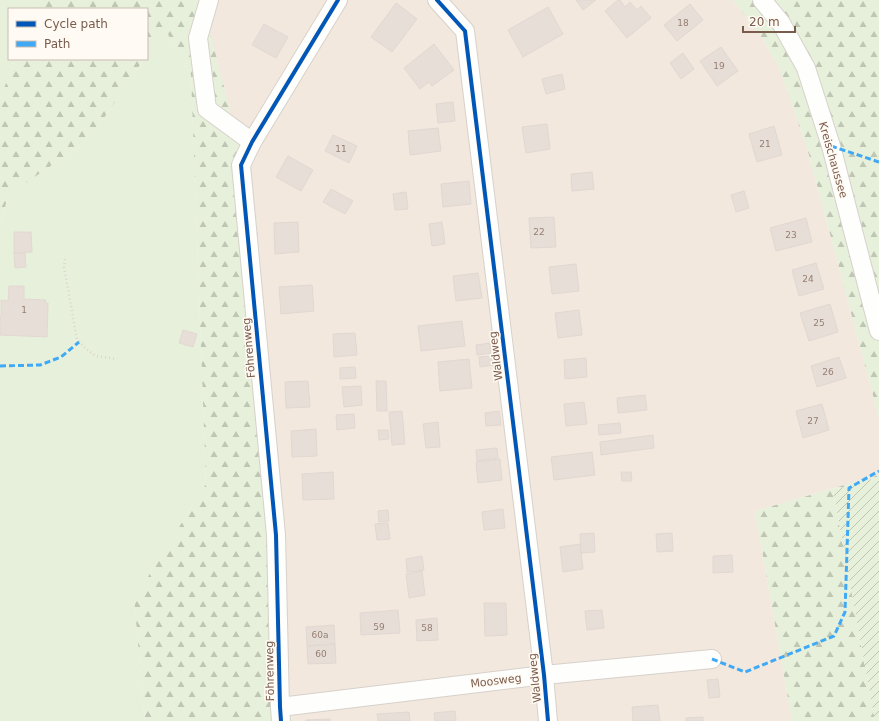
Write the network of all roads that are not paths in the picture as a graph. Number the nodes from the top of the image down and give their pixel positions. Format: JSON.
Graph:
{"nodes":[{"id":1,"x":209,"y":0,"type":"edge"},
{"id":2,"x":338,"y":0,"type":"edge"},
{"id":3,"x":437,"y":0,"type":"edge"},
{"id":4,"x":762,"y":0,"type":"edge"},
{"id":5,"x":252,"y":142,"type":"junction"},
{"id":6,"x":879,"y":331,"type":"edge"},
{"id":7,"x":712,"y":659,"type":"dead end"},
{"id":8,"x":544,"y":675,"type":"junction"},
{"id":9,"x":281,"y":714,"type":"edge"},
{"id":10,"x":548,"y":721,"type":"edge"}],
"edges":[{"from":1,"to":5,"type":"street"},
{"from":2,"to":5,"type":"street","name":"Föhrenweg"},
{"from":3,"to":8,"type":"street","name":"Waldweg"},
{"from":4,"to":6,"type":"street","name":"Kreischaussee"},
{"from":5,"to":9,"type":"street","name":"Föhrenweg"},
{"from":7,"to":8,"type":"street","name":"Moosweg"},
{"from":8,"to":9,"type":"street","name":"Moosweg"},
{"from":8,"to":10,"type":"street","name":"Waldweg"}]}
